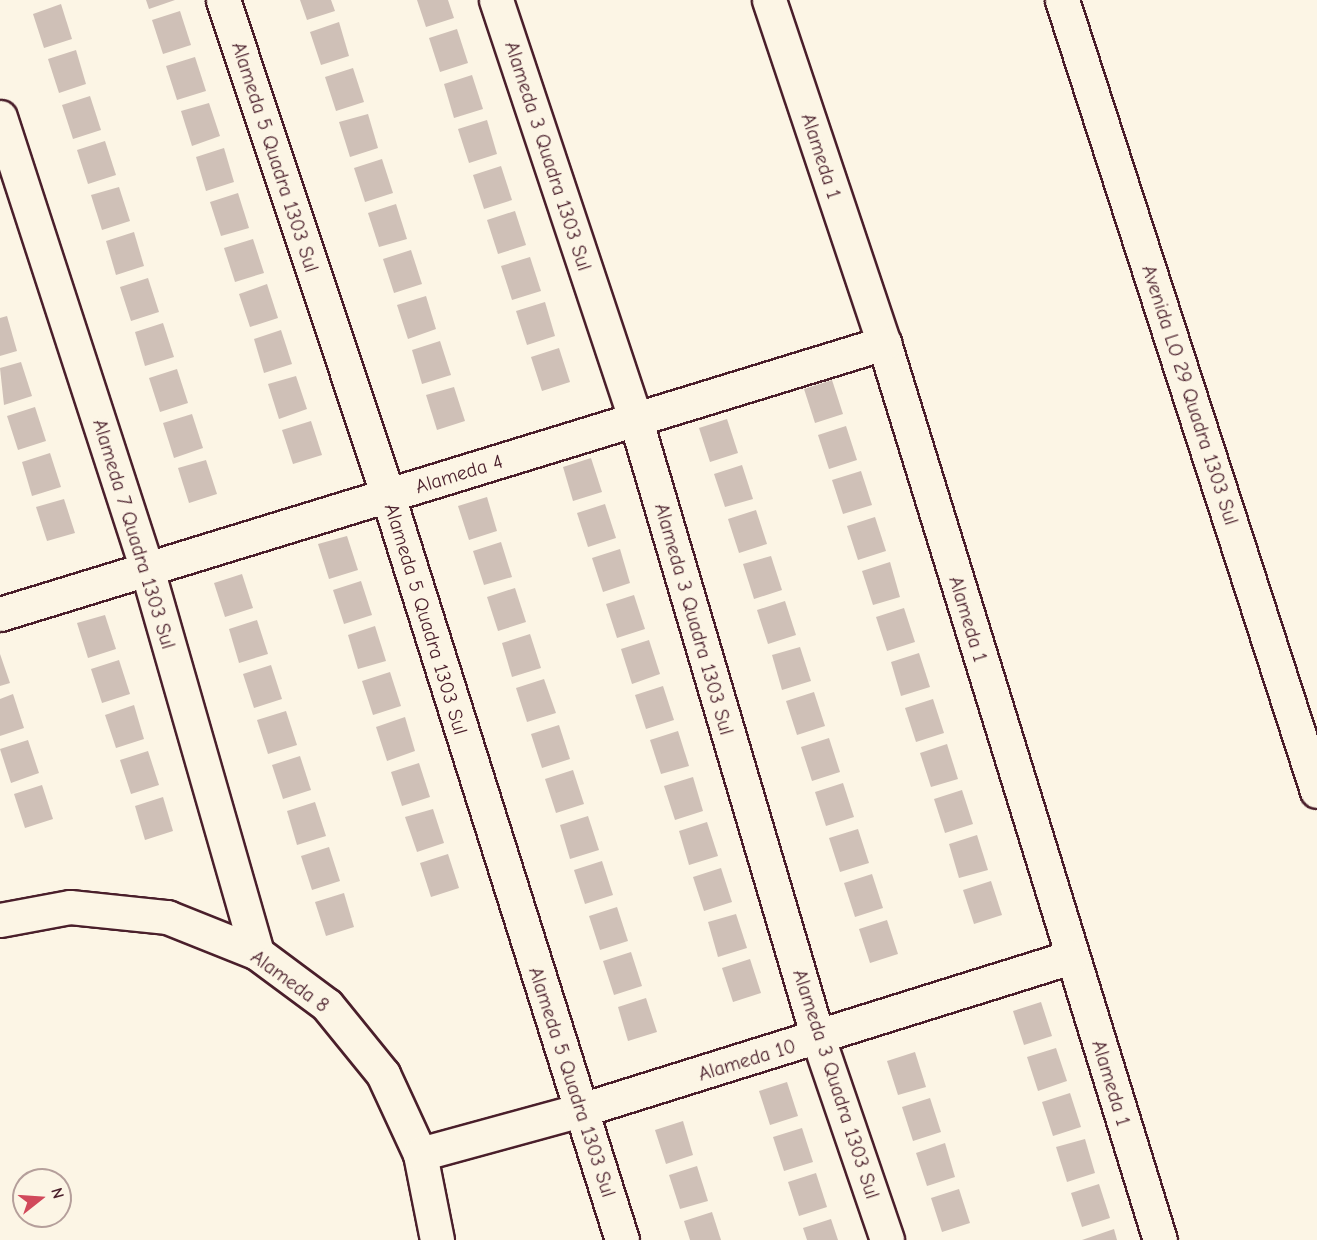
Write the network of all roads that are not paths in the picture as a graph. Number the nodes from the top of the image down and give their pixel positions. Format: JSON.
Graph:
{"nodes":[{"id":1,"x":223,"y":0,"type":"edge"},
{"id":2,"x":496,"y":0,"type":"edge"},
{"id":3,"x":769,"y":0,"type":"edge"},
{"id":4,"x":1062,"y":0,"type":"edge"},
{"id":5,"x":0,"y":117,"type":"edge"},
{"id":6,"x":884,"y":344,"type":"junction"},
{"id":7,"x":636,"y":421,"type":"junction"},
{"id":8,"x":388,"y":496,"type":"junction"},
{"id":9,"x":147,"y":569,"type":"junction"},
{"id":10,"x":0,"y":614,"type":"edge"},
{"id":11,"x":1317,"y":791,"type":"edge"},
{"id":12,"x":0,"y":920,"type":"edge"},
{"id":13,"x":257,"y":953,"type":"junction"},
{"id":14,"x":1071,"y":957,"type":"junction"},
{"id":15,"x":818,"y":1038,"type":"junction"},
{"id":16,"x":581,"y":1110,"type":"junction"},
{"id":17,"x":420,"y":1154,"type":"junction"},
{"id":18,"x":437,"y":1240,"type":"edge"},
{"id":19,"x":622,"y":1240,"type":"edge"},
{"id":20,"x":887,"y":1240,"type":"edge"},
{"id":21,"x":1160,"y":1240,"type":"edge"}],
"edges":[{"from":1,"to":8,"type":"street","name":"Alameda 5 Quadra 1303 Sul"},
{"from":2,"to":7,"type":"street","name":"Alameda 3 Quadra 1303 Sul"},
{"from":3,"to":6,"type":"street","name":"Alameda 1"},
{"from":4,"to":11,"type":"street","name":"Avenida LO 29 Quadra 1303 Sul"},
{"from":5,"to":9,"type":"street","name":"Alameda 7 Quadra 1303 Sul"},
{"from":6,"to":7,"type":"street","name":"Alameda 4"},
{"from":6,"to":14,"type":"street","name":"Alameda 1"},
{"from":7,"to":8,"type":"street","name":"Alameda 4"},
{"from":7,"to":15,"type":"street","name":"Alameda 3 Quadra 1303 Sul"},
{"from":8,"to":9,"type":"street","name":"Alameda 4"},
{"from":8,"to":16,"type":"street","name":"Alameda 5 Quadra 1303 Sul"},
{"from":9,"to":10,"type":"street","name":"Alameda 4"},
{"from":9,"to":13,"type":"street","name":"Alameda 7 Quadra 1303 Sul"},
{"from":12,"to":13,"type":"street","name":"Alameda 8"},
{"from":13,"to":17,"type":"street","name":"Alameda 8"},
{"from":14,"to":15,"type":"street","name":"Alameda 10"},
{"from":14,"to":21,"type":"street","name":"Alameda 1"},
{"from":15,"to":16,"type":"street","name":"Alameda 10"},
{"from":15,"to":20,"type":"street","name":"Alameda 3 Quadra 1303 Sul"},
{"from":16,"to":17,"type":"street","name":"Alameda 10"},
{"from":16,"to":19,"type":"street","name":"Alameda 5 Quadra 1303 Sul"},
{"from":17,"to":18,"type":"street","name":"Alameda 8"}]}
